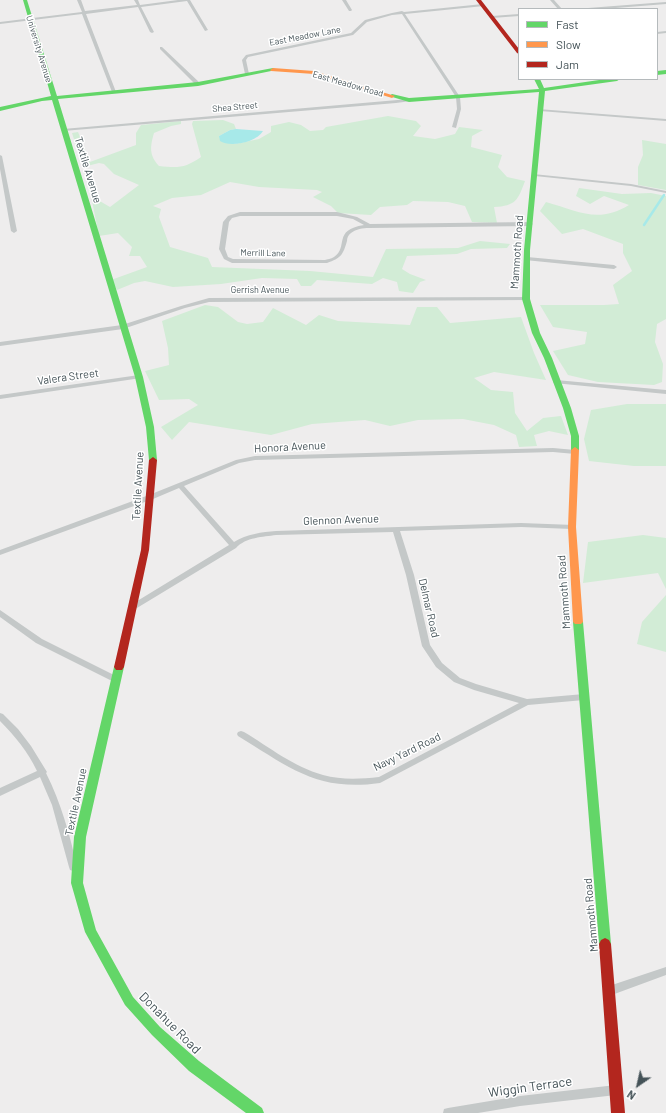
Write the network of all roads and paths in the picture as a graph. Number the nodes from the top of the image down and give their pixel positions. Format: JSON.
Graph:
{"nodes":[{"id":1,"x":25,"y":0,"type":"edge"},
{"id":2,"x":79,"y":0,"type":"edge"},
{"id":3,"x":136,"y":0,"type":"edge"},
{"id":4,"x":188,"y":0,"type":"edge"},
{"id":5,"x":344,"y":0,"type":"edge"},
{"id":6,"x":552,"y":0,"type":"edge"},
{"id":7,"x":666,"y":2,"type":"edge"},
{"id":8,"x":481,"y":3,"type":"edge"},
{"id":9,"x":139,"y":6,"type":"junction"},
{"id":10,"x":559,"y":8,"type":"edge"},
{"id":11,"x":599,"y":8,"type":"edge"},
{"id":12,"x":350,"y":10,"type":"dead end"},
{"id":13,"x":402,"y":12,"type":"junction"},
{"id":14,"x":84,"y":13,"type":"junction"},
{"id":15,"x":518,"y":15,"type":"edge"},
{"id":16,"x":492,"y":17,"type":"junction"},
{"id":17,"x":30,"y":19,"type":"junction"},
{"id":18,"x":0,"y":23,"type":"edge"},
{"id":19,"x":206,"y":30,"type":"dead end"},
{"id":20,"x":152,"y":32,"type":"dead end"},
{"id":21,"x":517,"y":47,"type":"edge"},
{"id":22,"x":161,"y":48,"type":"dead end"},
{"id":23,"x":247,"y":74,"type":"junction"},
{"id":24,"x":537,"y":80,"type":"edge"},
{"id":25,"x":610,"y":80,"type":"edge"},
{"id":26,"x":198,"y":84,"type":"junction"},
{"id":27,"x":542,"y":90,"type":"junction"},
{"id":28,"x":114,"y":92,"type":"junction"},
{"id":29,"x":458,"y":96,"type":"junction"},
{"id":30,"x":54,"y":98,"type":"junction"},
{"id":31,"x":409,"y":100,"type":"junction"},
{"id":32,"x":0,"y":109,"type":"edge"},
{"id":33,"x":540,"y":110,"type":"junction"},
{"id":34,"x":666,"y":120,"type":"edge"},
{"id":35,"x":454,"y":127,"type":"dead end"},
{"id":36,"x":63,"y":130,"type":"junction"},
{"id":37,"x":0,"y":156,"type":"edge"},
{"id":38,"x":535,"y":175,"type":"junction"},
{"id":39,"x":666,"y":192,"type":"edge"},
{"id":40,"x":530,"y":224,"type":"junction"},
{"id":41,"x":369,"y":226,"type":"junction"},
{"id":42,"x":14,"y":230,"type":"dead end"},
{"id":43,"x":527,"y":259,"type":"junction"},
{"id":44,"x":614,"y":267,"type":"dead end"},
{"id":45,"x":526,"y":299,"type":"junction"},
{"id":46,"x":123,"y":327,"type":"junction"},
{"id":47,"x":0,"y":344,"type":"edge"},
{"id":48,"x":139,"y":377,"type":"junction"},
{"id":49,"x":556,"y":382,"type":"junction"},
{"id":50,"x":666,"y":392,"type":"edge"},
{"id":51,"x":0,"y":397,"type":"edge"},
{"id":52,"x":575,"y":452,"type":"junction"},
{"id":53,"x":180,"y":485,"type":"junction"},
{"id":54,"x":151,"y":497,"type":"junction"},
{"id":55,"x":572,"y":527,"type":"junction"},
{"id":56,"x":396,"y":529,"type":"junction"},
{"id":57,"x":234,"y":546,"type":"junction"},
{"id":58,"x":0,"y":553,"type":"edge"},
{"id":59,"x":132,"y":608,"type":"junction"},
{"id":60,"x":0,"y":613,"type":"edge"},
{"id":61,"x":115,"y":679,"type":"junction"},
{"id":62,"x":584,"y":697,"type":"junction"},
{"id":63,"x":527,"y":702,"type":"junction"},
{"id":64,"x":0,"y":716,"type":"edge"},
{"id":65,"x":241,"y":734,"type":"dead end"},
{"id":66,"x":43,"y":772,"type":"junction"},
{"id":67,"x":0,"y":792,"type":"edge"},
{"id":68,"x":77,"y":883,"type":"junction"},
{"id":69,"x":666,"y":971,"type":"edge"},
{"id":70,"x":609,"y":990,"type":"junction"},
{"id":71,"x":616,"y":1090,"type":"junction"},
{"id":72,"x":257,"y":1113,"type":"edge"},
{"id":73,"x":448,"y":1113,"type":"edge"},
{"id":74,"x":618,"y":1113,"type":"edge"}],
"edges":[{"from":1,"to":17,"type":"main road","name":"University Avenue"},
{"from":2,"to":14,"type":"street"},
{"from":3,"to":9,"type":"street"},
{"from":4,"to":9,"type":"street"},
{"from":4,"to":19,"type":"street"},
{"from":5,"to":12,"type":"street"},
{"from":6,"to":10,"type":"street"},
{"from":7,"to":11,"type":"street"},
{"from":8,"to":13,"type":"street"},
{"from":8,"to":16,"type":"main road"},
{"from":9,"to":14,"type":"street"},
{"from":9,"to":20,"type":"street"},
{"from":13,"to":23,"type":"street","name":"East Meadow Lane"},
{"from":13,"to":29,"type":"street"},
{"from":14,"to":17,"type":"street"},
{"from":14,"to":28,"type":"street"},
{"from":15,"to":16,"type":"street"},
{"from":16,"to":21,"type":"main road"},
{"from":17,"to":18,"type":"street"},
{"from":17,"to":30,"type":"main road","name":"University Avenue"},
{"from":22,"to":26,"type":"street"},
{"from":23,"to":26,"type":"main road","name":"East Meadow Road"},
{"from":23,"to":31,"type":"main road","name":"East Meadow Road"},
{"from":24,"to":27,"type":"main road"},
{"from":25,"to":27,"type":"main road","name":"East Meadow Road"},
{"from":26,"to":28,"type":"main road","name":"East Meadow Road"},
{"from":27,"to":29,"type":"main road","name":"East Meadow Road"},
{"from":27,"to":33,"type":"main road","name":"Mammoth Road"},
{"from":28,"to":30,"type":"main road","name":"East Meadow Road"},
{"from":29,"to":31,"type":"main road","name":"East Meadow Road"},
{"from":29,"to":35,"type":"street"},
{"from":30,"to":32,"type":"main road","name":"East Meadow Road"},
{"from":30,"to":36,"type":"main road","name":"Textile Avenue"},
{"from":31,"to":36,"type":"street","name":"Shea Street"},
{"from":33,"to":34,"type":"street"},
{"from":33,"to":38,"type":"main road","name":"Mammoth Road"},
{"from":36,"to":46,"type":"main road","name":"Textile Avenue"},
{"from":37,"to":42,"type":"street"},
{"from":38,"to":39,"type":"street"},
{"from":38,"to":40,"type":"main road","name":"Mammoth Road"},
{"from":40,"to":41,"type":"street","name":"Merrill Lane"},
{"from":40,"to":43,"type":"main road","name":"Mammoth Road"},
{"from":41,"to":41,"type":"street","name":"Merrill Lane"},
{"from":43,"to":44,"type":"street"},
{"from":43,"to":45,"type":"main road","name":"Mammoth Road"},
{"from":45,"to":46,"type":"street","name":"Gerrish Avenue"},
{"from":45,"to":49,"type":"main road","name":"Mammoth Road"},
{"from":46,"to":47,"type":"street","name":"Gerrish Avenue"},
{"from":46,"to":48,"type":"main road","name":"Textile Avenue"},
{"from":48,"to":51,"type":"street","name":"Valera Street"},
{"from":48,"to":54,"type":"main road","name":"Textile Avenue"},
{"from":49,"to":50,"type":"street"},
{"from":49,"to":52,"type":"main road","name":"Mammoth Road"},
{"from":52,"to":53,"type":"street","name":"Honora Avenue"},
{"from":52,"to":55,"type":"main road","name":"Mammoth Road"},
{"from":53,"to":54,"type":"street","name":"Honora Avenue"},
{"from":53,"to":57,"type":"street"},
{"from":54,"to":58,"type":"street","name":"Honora Avenue"},
{"from":54,"to":59,"type":"main road","name":"Textile Avenue"},
{"from":55,"to":56,"type":"street","name":"Glennon Avenue"},
{"from":55,"to":62,"type":"main road","name":"Mammoth Road"},
{"from":56,"to":57,"type":"street","name":"Glennon Avenue"},
{"from":56,"to":63,"type":"street","name":"Delmar Road"},
{"from":57,"to":59,"type":"street","name":"Glennon Avenue"},
{"from":59,"to":61,"type":"main road","name":"Textile Avenue"},
{"from":60,"to":61,"type":"street"},
{"from":61,"to":68,"type":"main road","name":"Textile Avenue"},
{"from":62,"to":63,"type":"street","name":"Navy Yard Road"},
{"from":62,"to":70,"type":"main road","name":"Mammoth Road"},
{"from":63,"to":65,"type":"street","name":"Navy Yard Road"},
{"from":64,"to":66,"type":"street"},
{"from":66,"to":67,"type":"street"},
{"from":66,"to":68,"type":"street"},
{"from":68,"to":72,"type":"main road","name":"Donahue Road"},
{"from":69,"to":70,"type":"street"},
{"from":70,"to":71,"type":"main road","name":"Mammoth Road"},
{"from":71,"to":73,"type":"street","name":"Wiggin Terrace"},
{"from":71,"to":74,"type":"main road","name":"Mammoth Road"}]}
